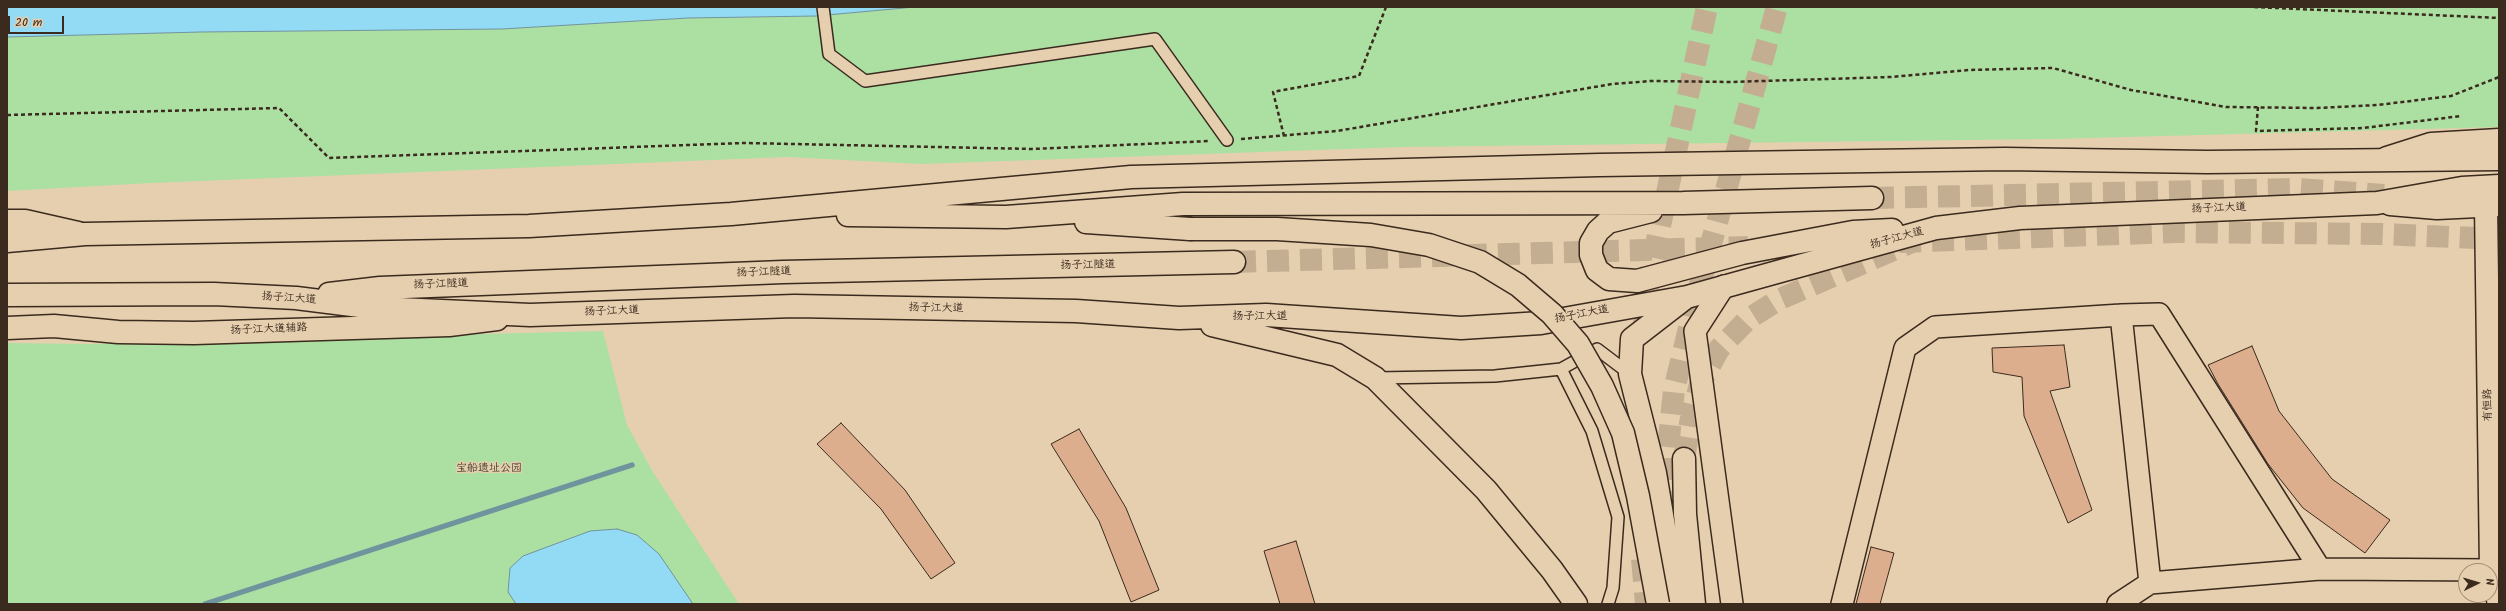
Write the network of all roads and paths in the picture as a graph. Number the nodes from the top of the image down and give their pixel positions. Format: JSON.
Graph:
{"nodes":[{"id":1,"x":823,"y":7,"type":"edge"},
{"id":2,"x":1386,"y":7,"type":"edge"},
{"id":3,"x":2254,"y":7,"type":"edge"},
{"id":4,"x":2499,"y":18,"type":"edge"},
{"id":5,"x":2499,"y":77,"type":"edge"},
{"id":6,"x":2258,"y":107,"type":"junction"},
{"id":7,"x":7,"y":115,"type":"edge"},
{"id":8,"x":2460,"y":116,"type":"dead end"},
{"id":9,"x":1284,"y":136,"type":"junction"},
{"id":10,"x":1227,"y":140,"type":"junction"},
{"id":11,"x":2499,"y":140,"type":"edge"},
{"id":12,"x":2499,"y":159,"type":"edge"},
{"id":13,"x":2382,"y":160,"type":"junction"},
{"id":14,"x":2499,"y":186,"type":"edge"},
{"id":15,"x":1872,"y":198,"type":"tunnel mouth"},
{"id":16,"x":1683,"y":203,"type":"junction"},
{"id":17,"x":2377,"y":203,"type":"junction"},
{"id":18,"x":2492,"y":206,"type":"edge"},
{"id":19,"x":731,"y":214,"type":"junction"},
{"id":20,"x":1006,"y":217,"type":"junction"},
{"id":21,"x":7,"y":221,"type":"edge"},
{"id":22,"x":1936,"y":228,"type":"junction"},
{"id":23,"x":85,"y":234,"type":"junction"},
{"id":24,"x":7,"y":241,"type":"edge"},
{"id":25,"x":1234,"y":262,"type":"tunnel mouth"},
{"id":26,"x":1724,"y":286,"type":"junction"},
{"id":27,"x":7,"y":295,"type":"edge"},
{"id":28,"x":1687,"y":297,"type":"junction"},
{"id":29,"x":296,"y":298,"type":"junction"},
{"id":30,"x":530,"y":315,"type":"junction"},
{"id":31,"x":2121,"y":315,"type":"junction"},
{"id":32,"x":1179,"y":318,"type":"junction"},
{"id":33,"x":7,"y":328,"type":"edge"},
{"id":34,"x":1561,"y":369,"type":"junction"},
{"id":35,"x":1630,"y":374,"type":"junction"},
{"id":36,"x":1375,"y":378,"type":"junction"},
{"id":37,"x":1684,"y":459,"type":"tunnel mouth"},
{"id":38,"x":2491,"y":563,"type":"edge"},
{"id":39,"x":2320,"y":569,"type":"junction"},
{"id":40,"x":2458,"y":570,"type":"edge"},
{"id":41,"x":2150,"y":583,"type":"junction"},
{"id":42,"x":1576,"y":604,"type":"edge"},
{"id":43,"x":1608,"y":604,"type":"edge"},
{"id":44,"x":1658,"y":604,"type":"edge"},
{"id":45,"x":1677,"y":604,"type":"edge"},
{"id":46,"x":1694,"y":604,"type":"edge"},
{"id":47,"x":1732,"y":604,"type":"edge"},
{"id":48,"x":1842,"y":604,"type":"edge"},
{"id":49,"x":2118,"y":604,"type":"edge"}],
"edges":[{"from":1,"to":10,"type":"lane"},
{"from":2,"to":9,"type":"path"},
{"from":3,"to":4,"type":"path"},
{"from":5,"to":6,"type":"path"},
{"from":6,"to":8,"type":"path"},
{"from":6,"to":9,"type":"path"},
{"from":7,"to":10,"type":"path"},
{"from":9,"to":10,"type":"path"},
{"from":11,"to":13,"type":"main road"},
{"from":12,"to":13,"type":"main road"},
{"from":13,"to":19,"type":"main road"},
{"from":14,"to":17,"type":"main road","name":"扬子江大道"},
{"from":15,"to":16,"type":"main road"},
{"from":16,"to":20,"type":"main road"},
{"from":16,"to":22,"type":"main road"},
{"from":17,"to":18,"type":"main road"},
{"from":17,"to":22,"type":"main road","name":"扬子江大道"},
{"from":18,"to":38,"type":"main road","name":"有恒路"},
{"from":19,"to":20,"type":"main road"},
{"from":19,"to":23,"type":"main road"},
{"from":20,"to":44,"type":"main road","bridge":true},
{"from":21,"to":23,"type":"main road"},
{"from":22,"to":26,"type":"main road","name":"扬子江大道"},
{"from":23,"to":24,"type":"main road"},
{"from":25,"to":29,"type":"main road","name":"扬子江隧道"},
{"from":26,"to":28,"type":"main road","name":"扬子江大道"},
{"from":26,"to":47,"type":"street"},
{"from":27,"to":29,"type":"main road","name":"扬子江大道"},
{"from":28,"to":32,"type":"main road","name":"扬子江大道"},
{"from":28,"to":35,"type":"main road"},
{"from":29,"to":30,"type":"main road","name":"扬子江大道"},
{"from":30,"to":32,"type":"main road","name":"扬子江大道"},
{"from":30,"to":33,"type":"main road","name":"扬子江大道辅路"},
{"from":31,"to":39,"type":"street"},
{"from":31,"to":41,"type":"street"},
{"from":31,"to":48,"type":"street"},
{"from":32,"to":36,"type":"main road"},
{"from":34,"to":35,"type":"lane"},
{"from":34,"to":36,"type":"lane"},
{"from":34,"to":43,"type":"lane"},
{"from":35,"to":45,"type":"main road"},
{"from":36,"to":42,"type":"main road"},
{"from":37,"to":46,"type":"main road"},
{"from":39,"to":40,"type":"street"},
{"from":39,"to":41,"type":"street"},
{"from":41,"to":49,"type":"street"}]}
